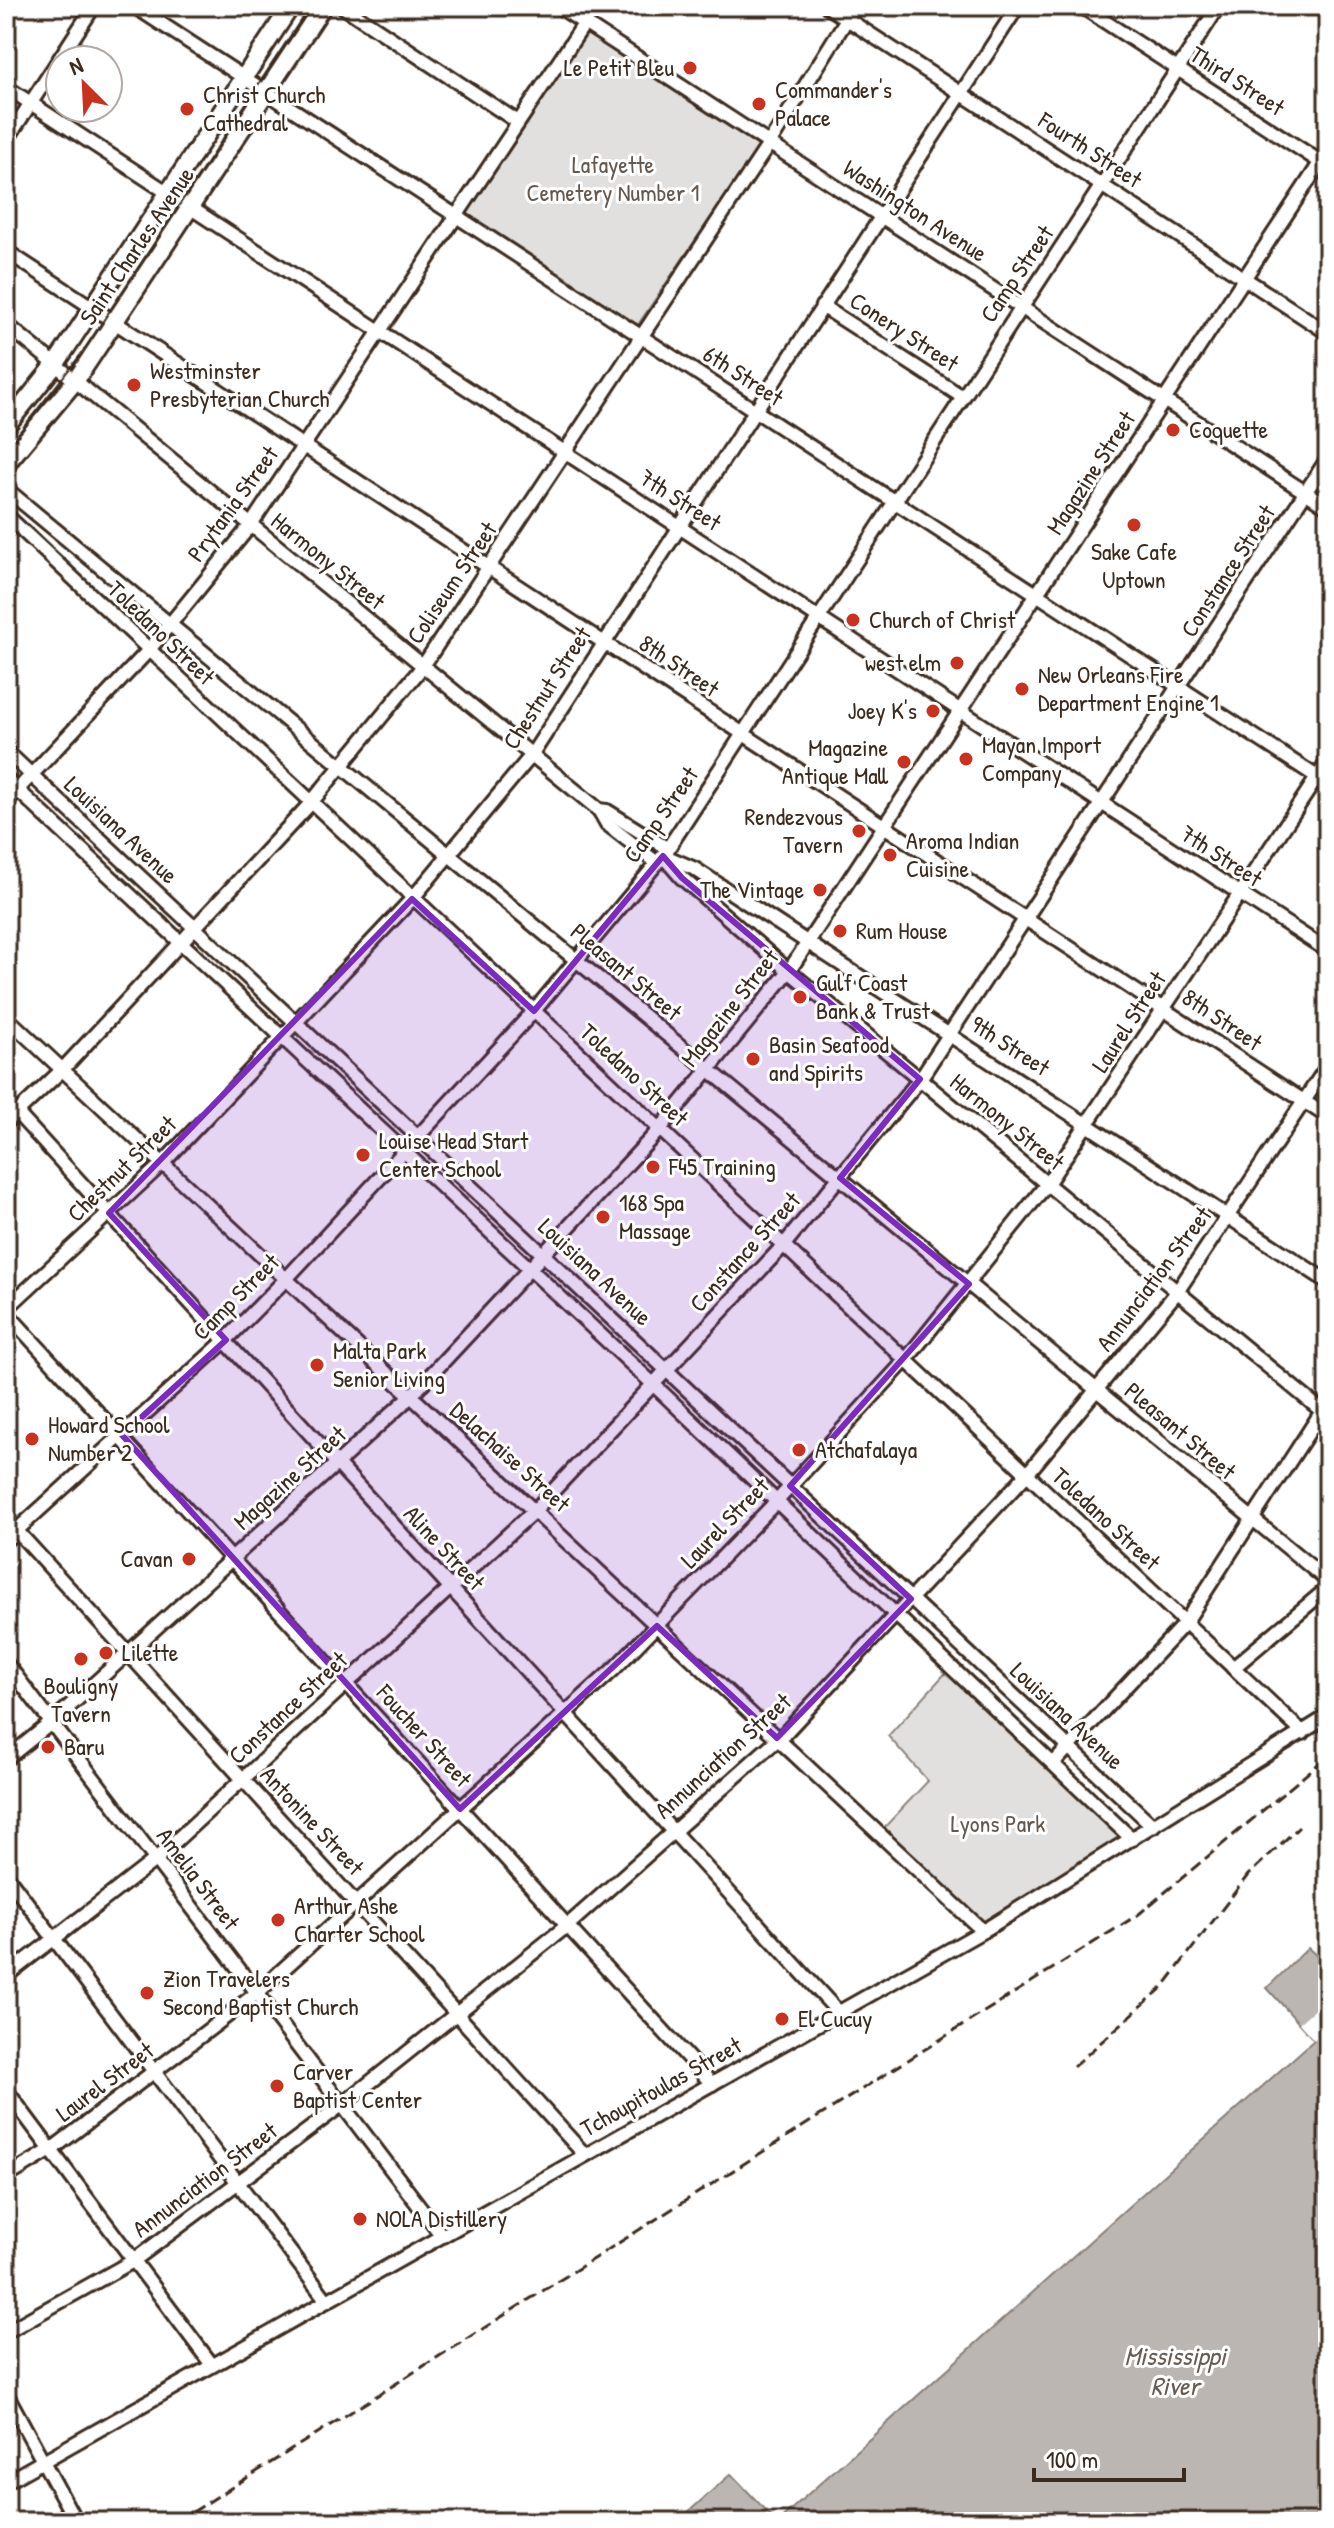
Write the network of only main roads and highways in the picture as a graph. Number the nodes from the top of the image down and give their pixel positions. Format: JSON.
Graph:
{"nodes":[{"id":1,"x":291,"y":6,"type":"edge"},
{"id":2,"x":323,"y":6,"type":"edge"},
{"id":3,"x":6,"y":426,"type":"edge"},
{"id":4,"x":6,"y":464,"type":"edge"}],
"edges":[{"from":1,"to":3,"type":"main road","name":"Saint Charles Avenue"},
{"from":2,"to":4,"type":"main road","name":"Saint Charles Avenue"}]}
